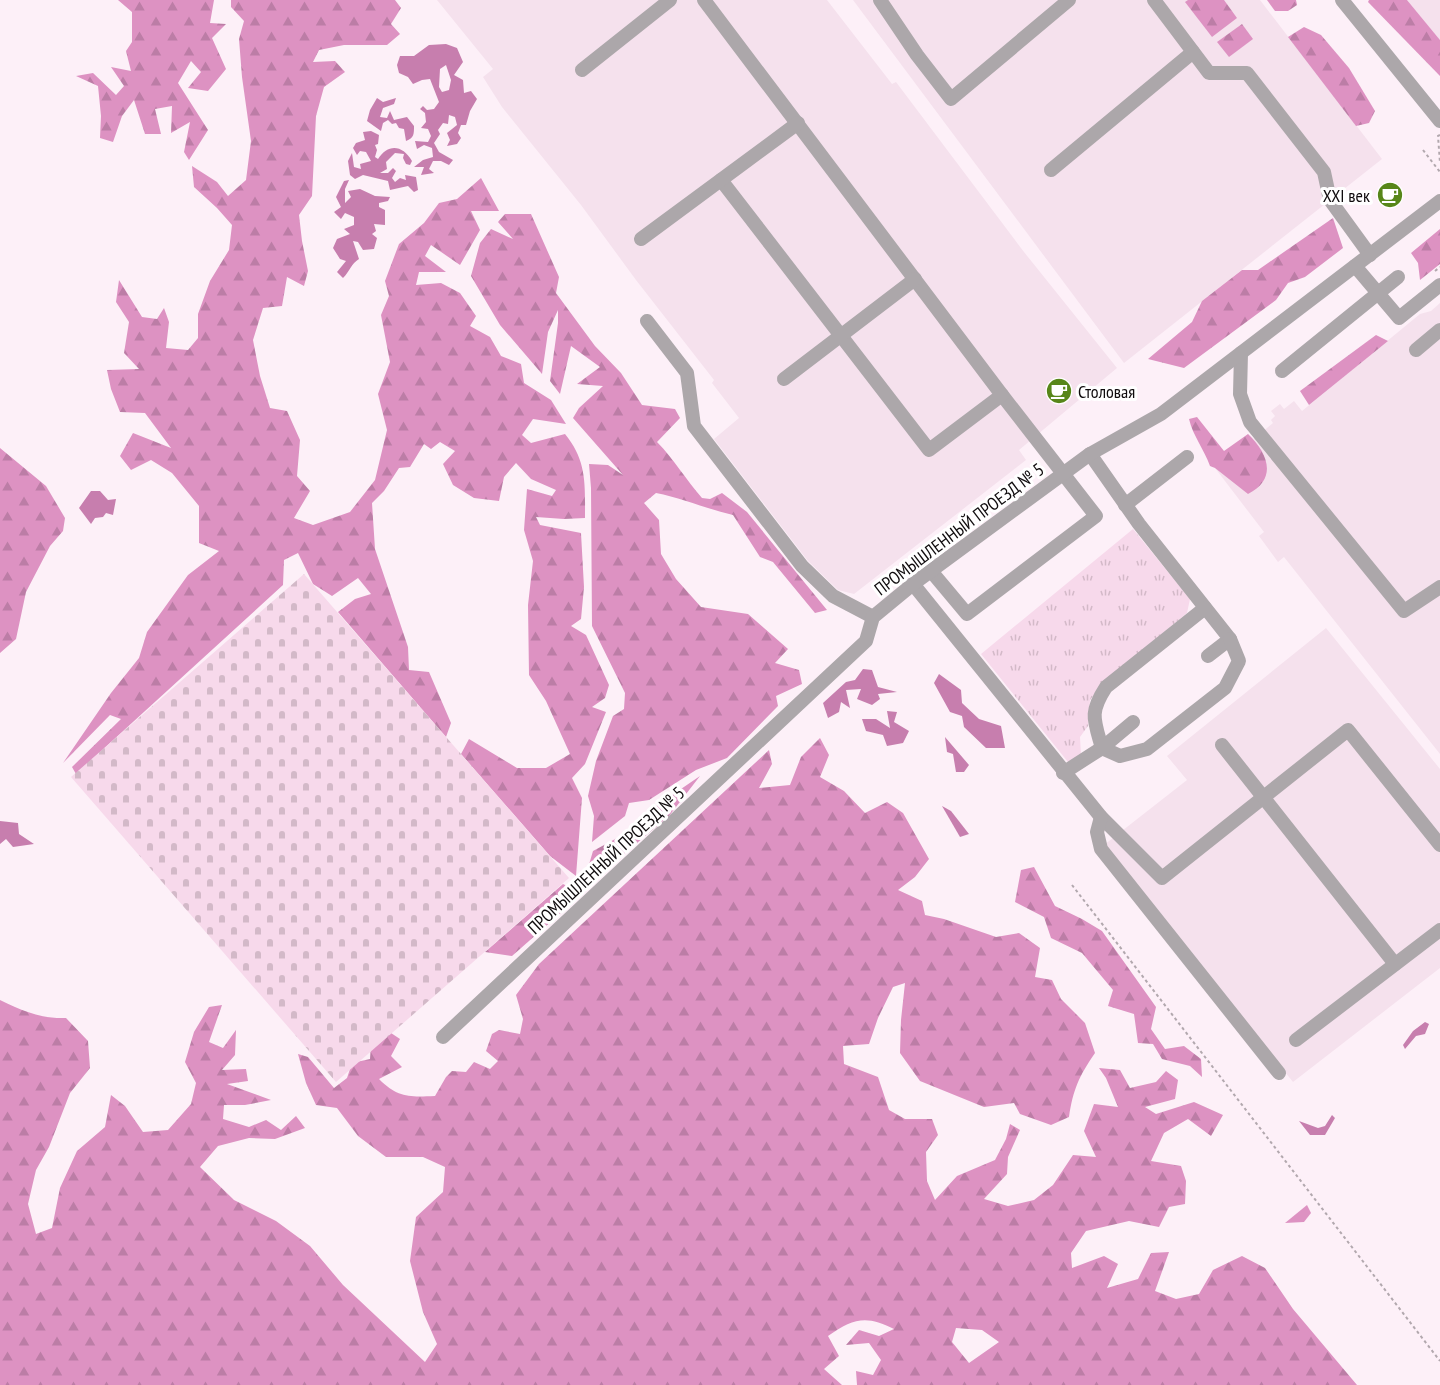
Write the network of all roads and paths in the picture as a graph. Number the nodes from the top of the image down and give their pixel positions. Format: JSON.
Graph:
{"nodes":[{"id":1,"x":670,"y":0,"type":"edge"},
{"id":2,"x":704,"y":0,"type":"edge"},
{"id":3,"x":879,"y":0,"type":"edge"},
{"id":4,"x":1069,"y":0,"type":"edge"},
{"id":5,"x":1154,"y":0,"type":"edge"},
{"id":6,"x":1342,"y":0,"type":"edge"},
{"id":7,"x":1193,"y":52,"type":"junction"},
{"id":8,"x":582,"y":70,"type":"dead end"},
{"id":9,"x":1440,"y":121,"type":"edge"},
{"id":10,"x":798,"y":123,"type":"junction"},
{"id":11,"x":1440,"y":135,"type":"edge"},
{"id":12,"x":1423,"y":150,"type":"dead end"},
{"id":13,"x":1440,"y":163,"type":"edge"},
{"id":14,"x":1051,"y":170,"type":"dead end"},
{"id":15,"x":1440,"y":172,"type":"edge"},
{"id":16,"x":721,"y":180,"type":"junction"},
{"id":17,"x":1440,"y":201,"type":"edge"},
{"id":18,"x":641,"y":239,"type":"dead end"},
{"id":19,"x":1370,"y":255,"type":"junction"},
{"id":20,"x":1355,"y":266,"type":"junction"},
{"id":21,"x":1398,"y":277,"type":"dead end"},
{"id":22,"x":915,"y":279,"type":"junction"},
{"id":23,"x":1440,"y":285,"type":"edge"},
{"id":24,"x":1378,"y":293,"type":"junction"},
{"id":25,"x":647,"y":321,"type":"dead end"},
{"id":26,"x":1440,"y":330,"type":"edge"},
{"id":27,"x":841,"y":335,"type":"junction"},
{"id":28,"x":1416,"y":350,"type":"dead end"},
{"id":29,"x":1241,"y":353,"type":"junction"},
{"id":30,"x":1282,"y":371,"type":"dead end"},
{"id":31,"x":784,"y":379,"type":"dead end"},
{"id":32,"x":1002,"y":395,"type":"junction"},
{"id":33,"x":1090,"y":454,"type":"junction"},
{"id":34,"x":1187,"y":457,"type":"dead end"},
{"id":35,"x":1064,"y":474,"type":"junction"},
{"id":36,"x":1125,"y":505,"type":"junction"},
{"id":37,"x":931,"y":571,"type":"junction"},
{"id":38,"x":913,"y":584,"type":"junction"},
{"id":39,"x":1440,"y":587,"type":"edge"},
{"id":40,"x":1205,"y":608,"type":"junction"},
{"id":41,"x":873,"y":617,"type":"junction"},
{"id":42,"x":1230,"y":639,"type":"junction"},
{"id":43,"x":1208,"y":656,"type":"dead end"},
{"id":44,"x":1133,"y":722,"type":"dead end"},
{"id":45,"x":1222,"y":745,"type":"dead end"},
{"id":46,"x":1102,"y":748,"type":"junction"},
{"id":47,"x":1064,"y":773,"type":"junction"},
{"id":48,"x":1264,"y":797,"type":"junction"},
{"id":49,"x":1101,"y":817,"type":"junction"},
{"id":50,"x":1440,"y":845,"type":"edge"},
{"id":51,"x":1072,"y":885,"type":"dead end"},
{"id":52,"x":1440,"y":930,"type":"edge"},
{"id":53,"x":1395,"y":964,"type":"junction"},
{"id":54,"x":443,"y":1037,"type":"dead end"},
{"id":55,"x":1296,"y":1040,"type":"dead end"},
{"id":56,"x":1279,"y":1073,"type":"dead end"},
{"id":57,"x":1440,"y":1361,"type":"edge"}],
"edges":[{"from":1,"to":8,"type":"street"},
{"from":2,"to":10,"type":"street"},
{"from":3,"to":4,"type":"street"},
{"from":5,"to":7,"type":"street"},
{"from":6,"to":9,"type":"street"},
{"from":7,"to":14,"type":"street"},
{"from":7,"to":19,"type":"street"},
{"from":10,"to":16,"type":"street"},
{"from":10,"to":22,"type":"street"},
{"from":11,"to":13,"type":"path"},
{"from":12,"to":15,"type":"path"},
{"from":16,"to":18,"type":"street"},
{"from":16,"to":27,"type":"street"},
{"from":17,"to":19,"type":"street","name":"ПРОМЫШЛЕННЫЙ ПРОЕЗД № 5"},
{"from":19,"to":20,"type":"street","name":"ПРОМЫШЛЕННЫЙ ПРОЕЗД № 5"},
{"from":20,"to":24,"type":"street"},
{"from":20,"to":29,"type":"street","name":"ПРОМЫШЛЕННЫЙ ПРОЕЗД № 5"},
{"from":21,"to":24,"type":"street"},
{"from":22,"to":27,"type":"street"},
{"from":22,"to":32,"type":"street"},
{"from":23,"to":24,"type":"street"},
{"from":24,"to":30,"type":"street"},
{"from":25,"to":41,"type":"street"},
{"from":26,"to":28,"type":"street"},
{"from":27,"to":31,"type":"street"},
{"from":27,"to":32,"type":"street"},
{"from":29,"to":33,"type":"street","name":"ПРОМЫШЛЕННЫЙ ПРОЕЗД № 5"},
{"from":29,"to":39,"type":"street"},
{"from":32,"to":35,"type":"street"},
{"from":33,"to":35,"type":"street","name":"ПРОМЫШЛЕННЫЙ ПРОЕЗД № 5"},
{"from":33,"to":36,"type":"street"},
{"from":34,"to":36,"type":"street"},
{"from":35,"to":37,"type":"street","name":"ПРОМЫШЛЕННЫЙ ПРОЕЗД № 5"},
{"from":35,"to":37,"type":"street"},
{"from":36,"to":40,"type":"street"},
{"from":37,"to":38,"type":"street","name":"ПРОМЫШЛЕННЫЙ ПРОЕЗД № 5"},
{"from":38,"to":41,"type":"street","name":"ПРОМЫШЛЕННЫЙ ПРОЕЗД № 5"},
{"from":38,"to":47,"type":"street"},
{"from":40,"to":42,"type":"street"},
{"from":40,"to":46,"type":"street"},
{"from":41,"to":54,"type":"street","name":"ПРОМЫШЛЕННЫЙ ПРОЕЗД № 5"},
{"from":42,"to":43,"type":"street"},
{"from":42,"to":46,"type":"street"},
{"from":44,"to":46,"type":"street"},
{"from":45,"to":48,"type":"street"},
{"from":46,"to":47,"type":"street"},
{"from":47,"to":49,"type":"street"},
{"from":48,"to":49,"type":"street"},
{"from":48,"to":50,"type":"street"},
{"from":48,"to":53,"type":"street"},
{"from":49,"to":56,"type":"street"},
{"from":51,"to":57,"type":"path"},
{"from":52,"to":53,"type":"street"},
{"from":53,"to":55,"type":"street"}]}
